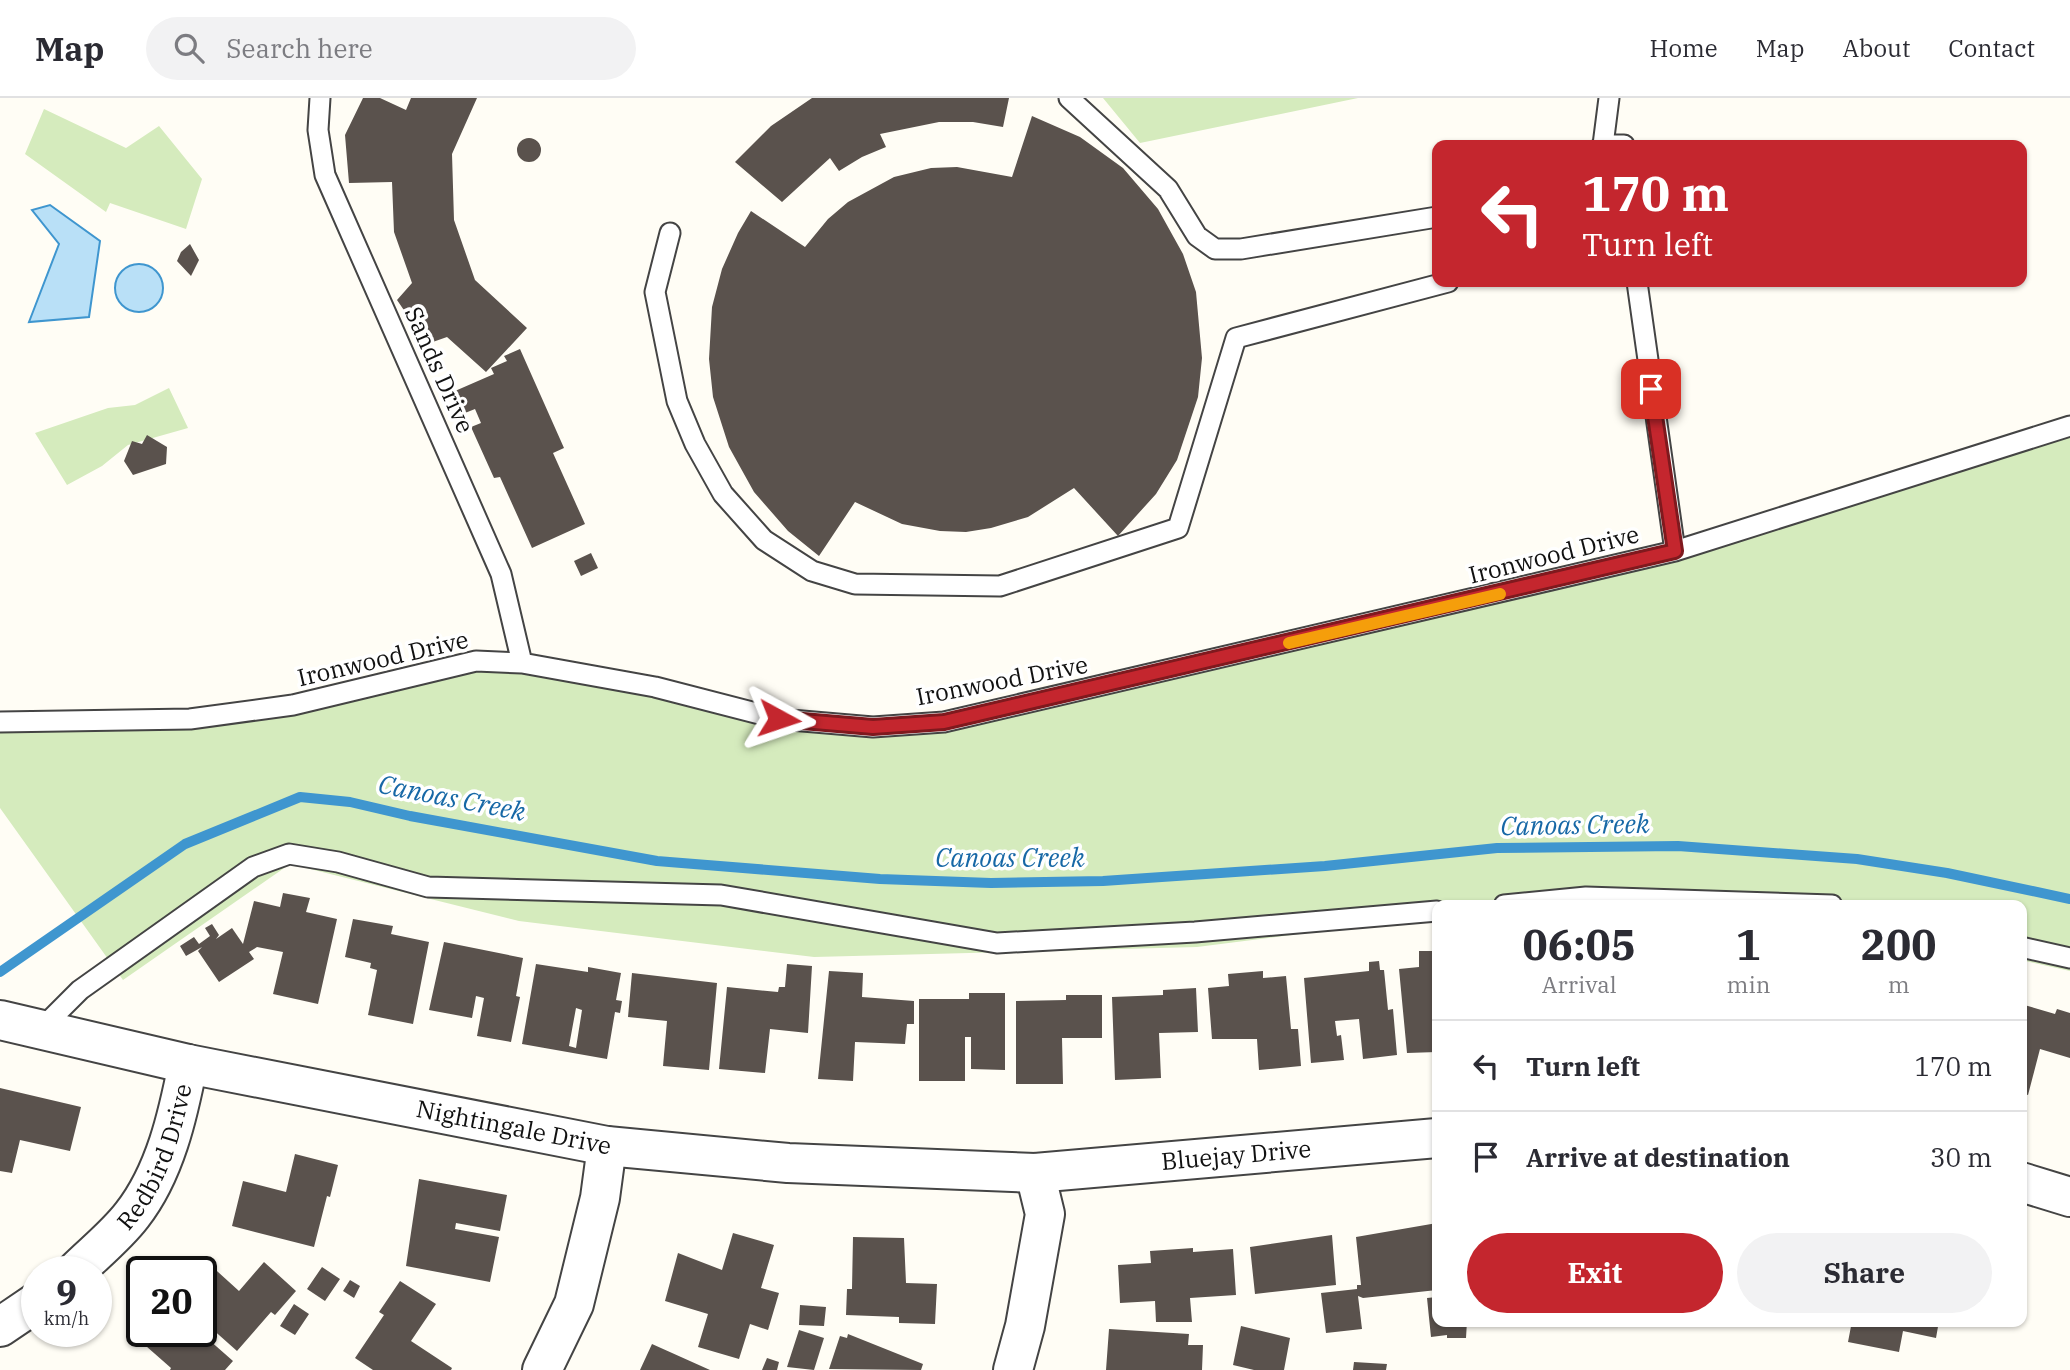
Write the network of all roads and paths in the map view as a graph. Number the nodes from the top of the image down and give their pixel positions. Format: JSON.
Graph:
{"nodes":[{"id":1,"x":320,"y":98,"type":"edge"},
{"id":2,"x":1069,"y":98,"type":"edge"},
{"id":3,"x":1609,"y":98,"type":"edge"},
{"id":4,"x":1603,"y":140,"type":"edge"},
{"id":5,"x":1432,"y":218,"type":"edge"},
{"id":6,"x":670,"y":233,"type":"dead end"},
{"id":7,"x":1432,"y":286,"type":"edge"},
{"id":8,"x":1638,"y":287,"type":"edge"},
{"id":9,"x":2070,"y":426,"type":"edge"},
{"id":10,"x":1675,"y":551,"type":"junction"},
{"id":11,"x":522,"y":663,"type":"junction"},
{"id":12,"x":0,"y":722,"type":"edge"},
{"id":13,"x":1555,"y":900,"type":"edge"},
{"id":14,"x":1678,"y":900,"type":"edge"},
{"id":15,"x":1432,"y":911,"type":"edge"},
{"id":16,"x":2027,"y":948,"type":"edge"},
{"id":17,"x":2070,"y":958,"type":"edge"},
{"id":18,"x":0,"y":1020,"type":"edge"},
{"id":19,"x":42,"y":1028,"type":"junction"},
{"id":20,"x":188,"y":1064,"type":"junction"},
{"id":21,"x":1432,"y":1138,"type":"edge"},
{"id":22,"x":607,"y":1146,"type":"junction"},
{"id":23,"x":1035,"y":1173,"type":"junction"},
{"id":24,"x":2027,"y":1184,"type":"edge"},
{"id":25,"x":2070,"y":1197,"type":"edge"},
{"id":26,"x":91,"y":1256,"type":"edge"},
{"id":27,"x":21,"y":1313,"type":"edge"},
{"id":28,"x":0,"y":1327,"type":"edge"},
{"id":29,"x":542,"y":1370,"type":"edge"},
{"id":30,"x":1013,"y":1370,"type":"edge"}],
"edges":[{"from":1,"to":11,"type":"lane","name":"Sands Drive"},
{"from":2,"to":5,"type":"lane"},
{"from":3,"to":4,"type":"lane"},
{"from":6,"to":7,"type":"lane"},
{"from":8,"to":10,"type":"lane"},
{"from":9,"to":10,"type":"lane","name":"Ironwood Drive"},
{"from":10,"to":11,"type":"lane","name":"Ironwood Drive"},
{"from":11,"to":12,"type":"lane","name":"Ironwood Drive"},
{"from":13,"to":14,"type":"lane"},
{"from":15,"to":19,"type":"lane"},
{"from":16,"to":17,"type":"lane"},
{"from":18,"to":19,"type":"street","name":"Nightingale Drive"},
{"from":19,"to":20,"type":"street","name":"Nightingale Drive"},
{"from":20,"to":22,"type":"street","name":"Nightingale Drive"},
{"from":20,"to":26,"type":"street","name":"Redbird Drive"},
{"from":21,"to":23,"type":"street","name":"Bluejay Drive"},
{"from":22,"to":23,"type":"street","name":"Nightingale Drive"},
{"from":22,"to":29,"type":"street"},
{"from":23,"to":30,"type":"street"},
{"from":24,"to":25,"type":"street"},
{"from":27,"to":28,"type":"street"}]}
